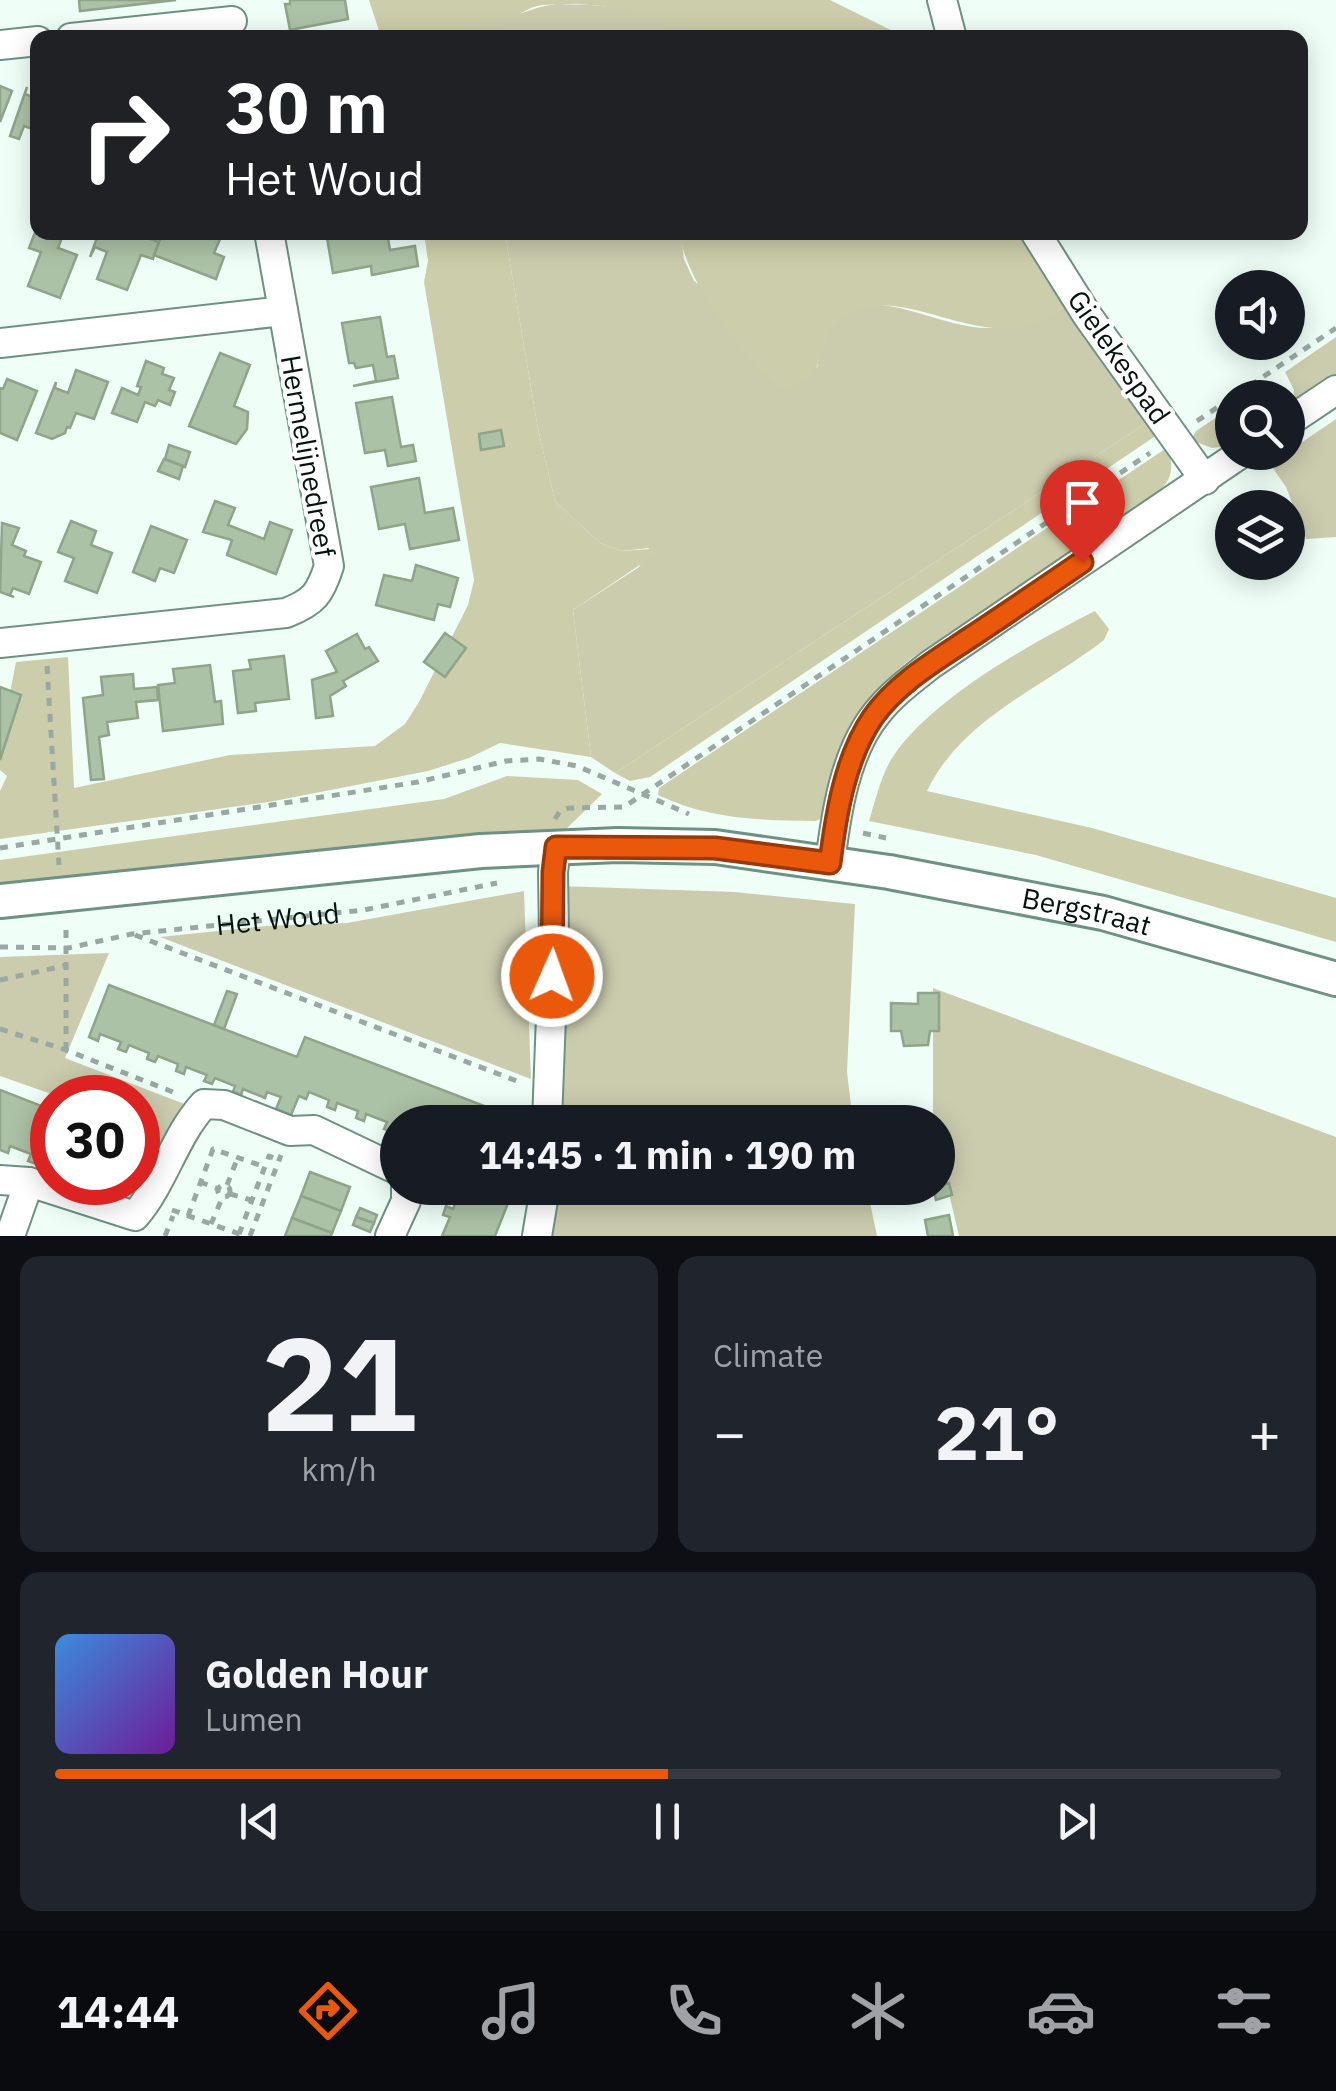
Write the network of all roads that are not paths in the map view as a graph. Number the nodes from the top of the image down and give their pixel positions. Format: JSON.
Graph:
{"nodes":[{"id":1,"x":942,"y":0,"type":"edge"},
{"id":2,"x":232,"y":20,"type":"edge"},
{"id":3,"x":143,"y":30,"type":"edge"},
{"id":4,"x":950,"y":30,"type":"edge"},
{"id":5,"x":30,"y":42,"type":"edge"},
{"id":6,"x":0,"y":44,"type":"edge"},
{"id":7,"x":270,"y":240,"type":"edge"},
{"id":8,"x":1040,"y":240,"type":"edge"},
{"id":9,"x":283,"y":311,"type":"junction"},
{"id":10,"x":0,"y":343,"type":"edge"},
{"id":11,"x":1336,"y":390,"type":"edge"},
{"id":12,"x":1305,"y":411,"type":"edge"},
{"id":13,"x":1218,"y":470,"type":"edge"},
{"id":14,"x":1204,"y":480,"type":"junction"},
{"id":15,"x":0,"y":644,"type":"edge"},
{"id":16,"x":555,"y":860,"type":"junction"},
{"id":17,"x":830,"y":863,"type":"junction"},
{"id":18,"x":0,"y":901,"type":"edge"},
{"id":19,"x":1336,"y":979,"type":"edge"},
{"id":20,"x":548,"y":1105,"type":"edge"},
{"id":21,"x":380,"y":1161,"type":"edge"},
{"id":22,"x":0,"y":1180,"type":"edge"},
{"id":23,"x":29,"y":1182,"type":"junction"},
{"id":24,"x":404,"y":1205,"type":"edge"},
{"id":25,"x":542,"y":1205,"type":"edge"},
{"id":26,"x":10,"y":1236,"type":"edge"},
{"id":27,"x":390,"y":1236,"type":"edge"},
{"id":28,"x":537,"y":1236,"type":"edge"}],
"edges":[{"from":1,"to":4,"type":"street"},
{"from":2,"to":3,"type":"street"},
{"from":5,"to":6,"type":"street"},
{"from":7,"to":9,"type":"street","name":"Hermelijnedreef"},
{"from":8,"to":14,"type":"street","name":"Gielekespad"},
{"from":9,"to":10,"type":"street"},
{"from":9,"to":15,"type":"street","name":"Hermelijnedreef"},
{"from":11,"to":12,"type":"street"},
{"from":13,"to":14,"type":"street"},
{"from":14,"to":17,"type":"street"},
{"from":16,"to":17,"type":"street","name":"Het Woud"},
{"from":16,"to":18,"type":"street","name":"Het Woud"},
{"from":16,"to":20,"type":"street"},
{"from":17,"to":19,"type":"street","name":"Bergstraat"},
{"from":21,"to":23,"type":"street"},
{"from":22,"to":23,"type":"street"},
{"from":23,"to":26,"type":"street"},
{"from":24,"to":27,"type":"street"},
{"from":25,"to":28,"type":"street"}]}
